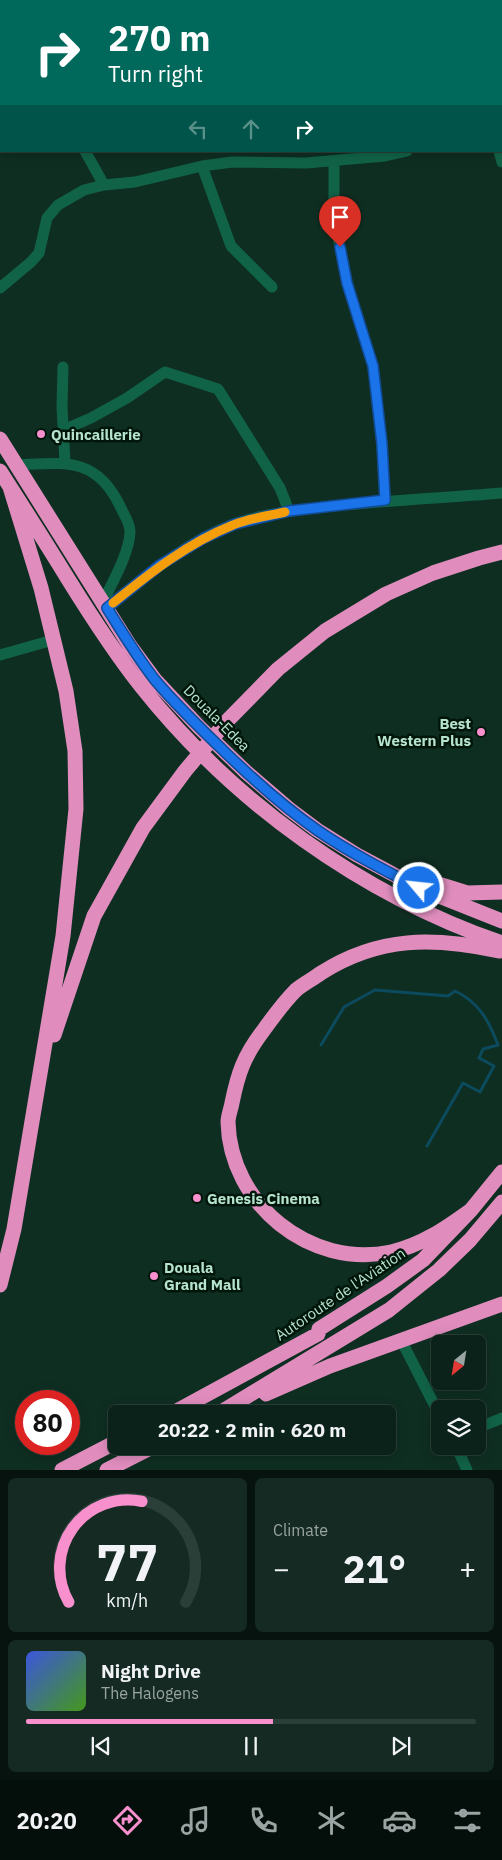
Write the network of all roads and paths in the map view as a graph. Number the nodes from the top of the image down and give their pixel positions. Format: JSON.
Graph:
{"nodes":[{"id":1,"x":86,"y":152,"type":"edge"},
{"id":2,"x":403,"y":152,"type":"edge"},
{"id":3,"x":334,"y":161,"type":"junction"},
{"id":4,"x":202,"y":166,"type":"junction"},
{"id":5,"x":104,"y":185,"type":"junction"},
{"id":6,"x":272,"y":287,"type":"dead end"},
{"id":7,"x":0,"y":288,"type":"edge"},
{"id":8,"x":63,"y":367,"type":"dead end"},
{"id":9,"x":63,"y":430,"type":"junction"},
{"id":10,"x":0,"y":439,"type":"edge"},
{"id":11,"x":65,"y":463,"type":"junction"},
{"id":12,"x":17,"y":465,"type":"junction"},
{"id":13,"x":0,"y":471,"type":"edge"},
{"id":14,"x":10,"y":488,"type":"junction"},
{"id":15,"x":502,"y":493,"type":"edge"},
{"id":16,"x":385,"y":500,"type":"junction"},
{"id":17,"x":289,"y":511,"type":"junction"},
{"id":18,"x":502,"y":552,"type":"edge"},
{"id":19,"x":105,"y":605,"type":"junction"},
{"id":20,"x":53,"y":640,"type":"junction"},
{"id":21,"x":0,"y":655,"type":"edge"},
{"id":22,"x":246,"y":772,"type":"junction"},
{"id":23,"x":502,"y":892,"type":"edge"},
{"id":24,"x":502,"y":921,"type":"edge"},
{"id":25,"x":502,"y":943,"type":"edge"},
{"id":26,"x":502,"y":951,"type":"edge"},
{"id":27,"x":36,"y":1091,"type":"junction"},
{"id":28,"x":502,"y":1172,"type":"edge"},
{"id":29,"x":502,"y":1202,"type":"edge"},
{"id":30,"x":471,"y":1210,"type":"junction"},
{"id":31,"x":0,"y":1285,"type":"edge"},
{"id":32,"x":502,"y":1304,"type":"edge"},
{"id":33,"x":401,"y":1340,"type":"junction"},
{"id":34,"x":432,"y":1400,"type":"edge"},
{"id":35,"x":188,"y":1405,"type":"edge"},
{"id":36,"x":231,"y":1405,"type":"edge"},
{"id":37,"x":237,"y":1405,"type":"edge"},
{"id":38,"x":502,"y":1418,"type":"edge"},
{"id":39,"x":486,"y":1425,"type":"edge"},
{"id":40,"x":108,"y":1446,"type":"edge"},
{"id":41,"x":136,"y":1455,"type":"edge"},
{"id":42,"x":460,"y":1455,"type":"edge"},
{"id":43,"x":62,"y":1470,"type":"edge"},
{"id":44,"x":107,"y":1470,"type":"edge"},
{"id":45,"x":468,"y":1470,"type":"edge"}],
"edges":[{"from":1,"to":5,"type":"street"},
{"from":2,"to":3,"type":"street"},
{"from":3,"to":4,"type":"street"},
{"from":3,"to":16,"type":"street"},
{"from":4,"to":5,"type":"street"},
{"from":4,"to":6,"type":"street"},
{"from":5,"to":7,"type":"street"},
{"from":8,"to":9,"type":"street"},
{"from":9,"to":11,"type":"street"},
{"from":9,"to":17,"type":"street"},
{"from":10,"to":12,"type":"highway","name":"Douala-Edea"},
{"from":11,"to":12,"type":"street"},
{"from":11,"to":19,"type":"street"},
{"from":12,"to":19,"type":"highway","name":"Douala-Edea"},
{"from":13,"to":14,"type":"highway"},
{"from":14,"to":20,"type":"highway"},
{"from":14,"to":25,"type":"highway"},
{"from":15,"to":16,"type":"street"},
{"from":16,"to":17,"type":"street"},
{"from":17,"to":19,"type":"street"},
{"from":18,"to":27,"type":"highway"},
{"from":19,"to":22,"type":"highway","name":"Douala-Edea"},
{"from":20,"to":21,"type":"street"},
{"from":20,"to":27,"type":"highway"},
{"from":22,"to":23,"type":"highway"},
{"from":22,"to":24,"type":"highway","name":"Douala-Edea"},
{"from":26,"to":30,"type":"highway"},
{"from":27,"to":31,"type":"highway"},
{"from":28,"to":30,"type":"highway","name":"Autoroute de l'Aviation"},
{"from":29,"to":36,"type":"highway"},
{"from":30,"to":35,"type":"highway","name":"Autoroute de l'Aviation"},
{"from":32,"to":33,"type":"highway"},
{"from":33,"to":34,"type":"street"},
{"from":33,"to":37,"type":"highway"},
{"from":38,"to":39,"type":"street"},
{"from":40,"to":43,"type":"highway"},
{"from":41,"to":44,"type":"highway"},
{"from":42,"to":45,"type":"street"}]}
